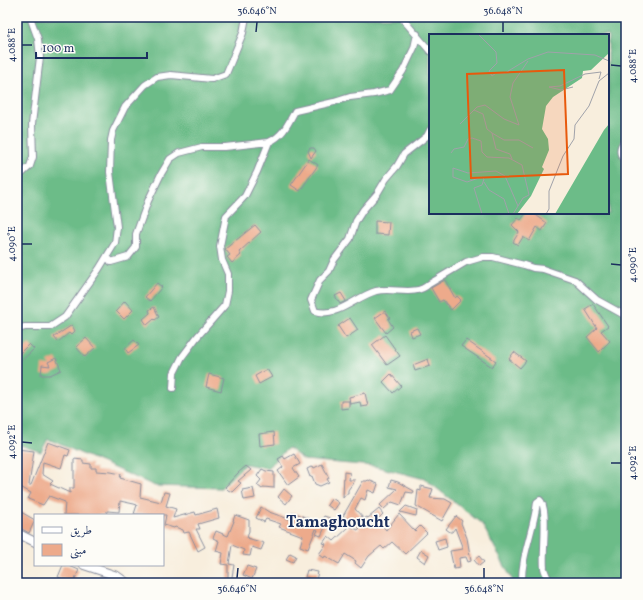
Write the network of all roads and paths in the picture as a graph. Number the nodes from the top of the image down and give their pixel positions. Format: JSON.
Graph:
{"nodes":[{"id":1,"x":30,"y":17,"type":"edge"},
{"id":2,"x":246,"y":17,"type":"edge"},
{"id":3,"x":402,"y":17,"type":"edge"},
{"id":4,"x":417,"y":34,"type":"junction"},
{"id":5,"x":429,"y":50,"type":"edge"},
{"id":6,"x":429,"y":132,"type":"edge"},
{"id":7,"x":626,"y":139,"type":"edge"},
{"id":8,"x":269,"y":142,"type":"junction"},
{"id":9,"x":626,"y":163,"type":"edge"},
{"id":10,"x":17,"y":178,"type":"edge"},
{"id":11,"x":107,"y":256,"type":"junction"},
{"id":12,"x":626,"y":316,"type":"edge"},
{"id":13,"x":17,"y":329,"type":"edge"},
{"id":14,"x":172,"y":388,"type":"dead end"},
{"id":15,"x":17,"y":533,"type":"edge"},
{"id":16,"x":34,"y":542,"type":"edge"},
{"id":17,"x":87,"y":566,"type":"edge"},
{"id":18,"x":128,"y":583,"type":"edge"},
{"id":19,"x":522,"y":583,"type":"edge"},
{"id":20,"x":550,"y":583,"type":"edge"}],
"edges":[{"from":1,"to":10,"type":"street"},
{"from":2,"to":11,"type":"street"},
{"from":3,"to":4,"type":"street"},
{"from":4,"to":5,"type":"street"},
{"from":4,"to":8,"type":"street"},
{"from":6,"to":12,"type":"street"},
{"from":7,"to":9,"type":"street"},
{"from":8,"to":11,"type":"street"},
{"from":8,"to":14,"type":"street"},
{"from":11,"to":13,"type":"street"},
{"from":15,"to":16,"type":"street"},
{"from":17,"to":18,"type":"street"},
{"from":19,"to":20,"type":"street"}]}
